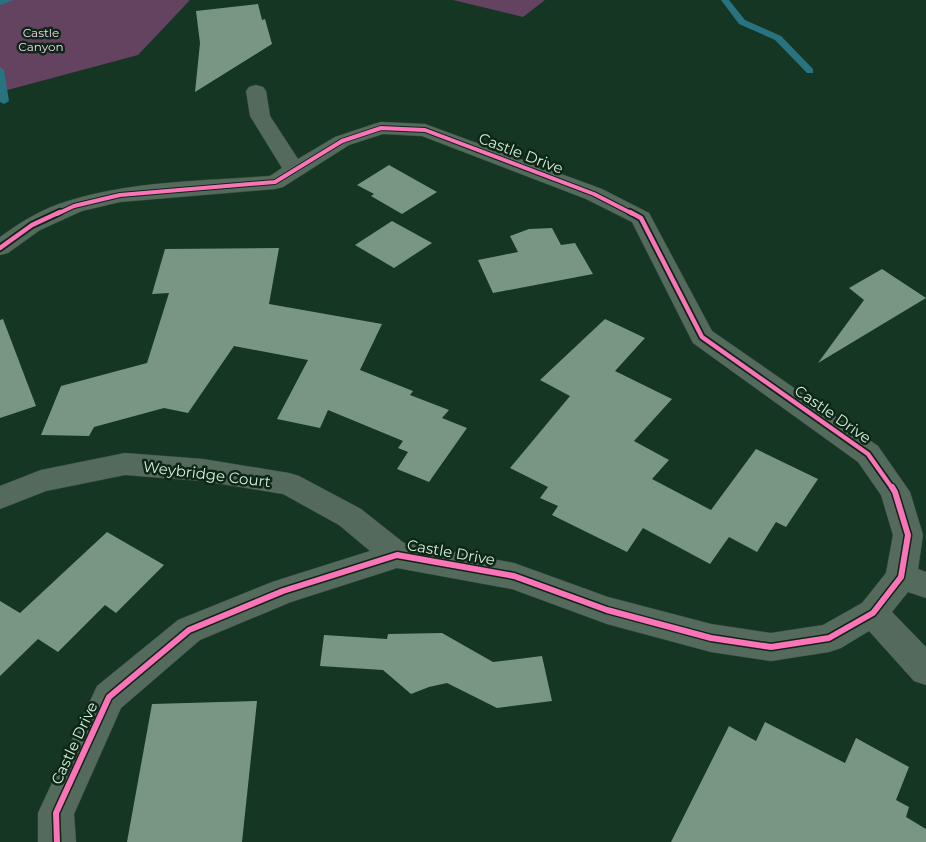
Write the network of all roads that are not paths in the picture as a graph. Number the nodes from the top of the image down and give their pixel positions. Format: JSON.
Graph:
{"nodes":[{"id":1,"x":256,"y":91,"type":"dead end"},
{"id":2,"x":294,"y":170,"type":"junction"},
{"id":3,"x":0,"y":248,"type":"edge"},
{"id":4,"x":0,"y":498,"type":"edge"},
{"id":5,"x":397,"y":555,"type":"junction"},
{"id":6,"x":913,"y":581,"type":"edge"},
{"id":7,"x":873,"y":613,"type":"junction"},
{"id":8,"x":926,"y":670,"type":"edge"},
{"id":9,"x":57,"y":842,"type":"edge"}],
"edges":[{"from":1,"to":2,"type":"street"},
{"from":2,"to":3,"type":"street","name":"Castle Drive"},
{"from":2,"to":6,"type":"street","name":"Castle Drive"},
{"from":4,"to":5,"type":"street","name":"Weybridge Court"},
{"from":5,"to":7,"type":"street","name":"Castle Drive"},
{"from":5,"to":9,"type":"street","name":"Castle Drive"},
{"from":6,"to":7,"type":"street","name":"Castle Drive"},
{"from":7,"to":8,"type":"street"}]}
